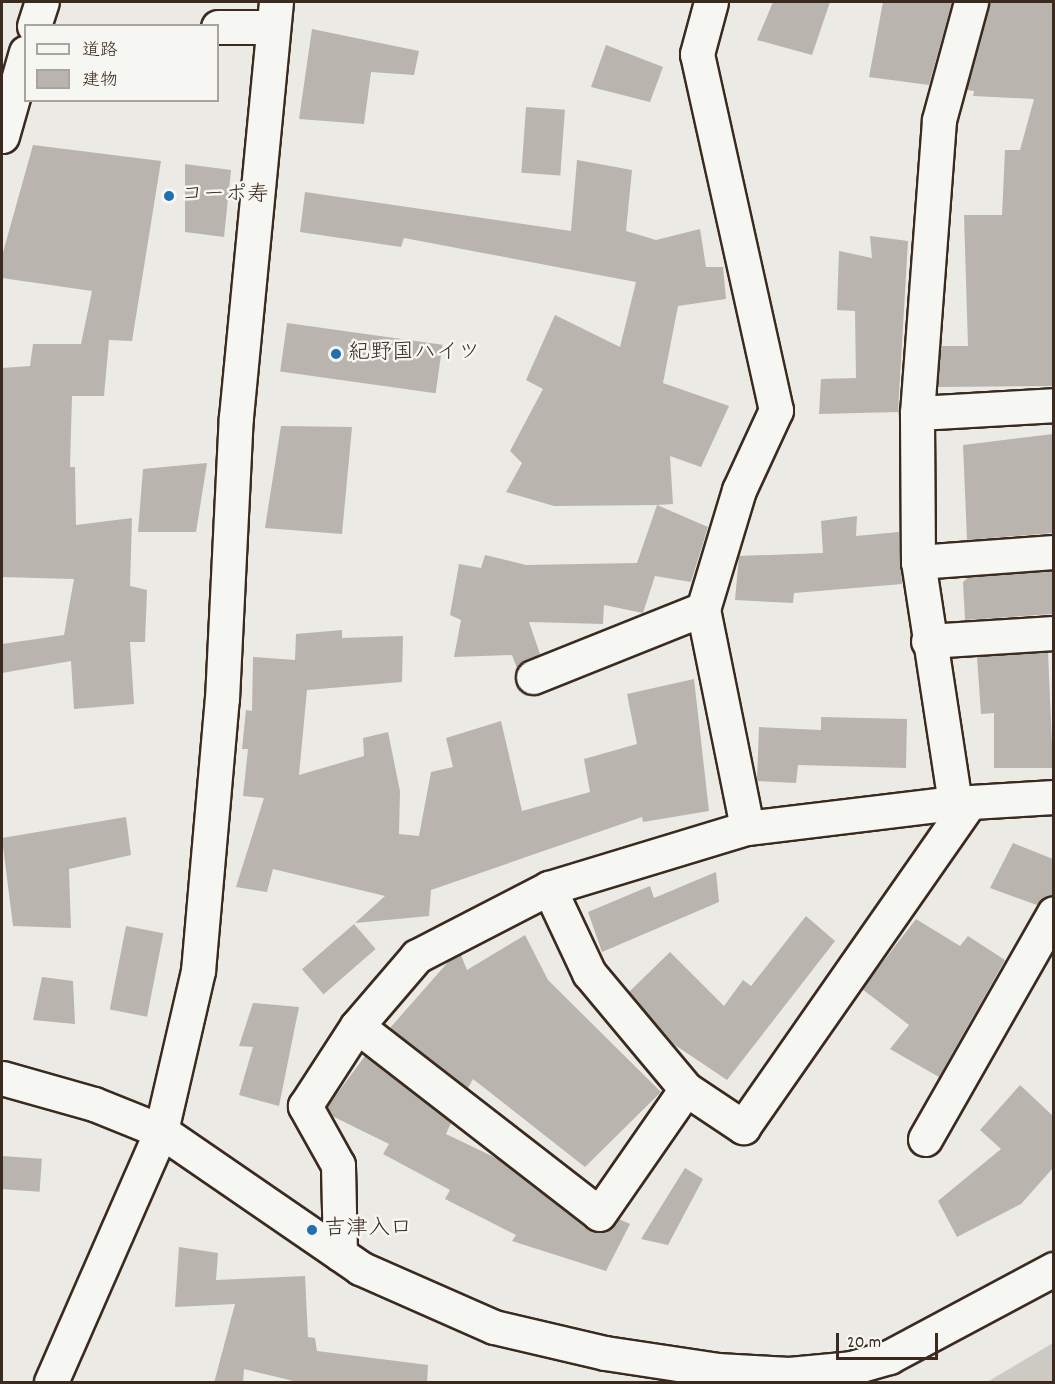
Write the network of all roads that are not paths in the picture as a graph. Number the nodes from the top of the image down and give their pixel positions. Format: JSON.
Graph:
{"nodes":[{"id":1,"x":42,"y":2,"type":"edge"},
{"id":2,"x":711,"y":2,"type":"edge"},
{"id":3,"x":970,"y":2,"type":"edge"},
{"id":4,"x":275,"y":14,"type":"edge"},
{"id":5,"x":35,"y":24,"type":"edge"},
{"id":6,"x":219,"y":27,"type":"edge"},
{"id":7,"x":24,"y":56,"type":"edge"},
{"id":8,"x":6,"y":96,"type":"edge"},
{"id":9,"x":2,"y":136,"type":"edge"},
{"id":10,"x":1053,"y":405,"type":"edge"},
{"id":11,"x":917,"y":413,"type":"junction"},
{"id":12,"x":1053,"y":552,"type":"edge"},
{"id":13,"x":918,"y":562,"type":"junction"},
{"id":14,"x":703,"y":609,"type":"junction"},
{"id":15,"x":1053,"y":633,"type":"edge"},
{"id":16,"x":928,"y":640,"type":"junction"},
{"id":17,"x":533,"y":677,"type":"dead end"},
{"id":18,"x":1053,"y":797,"type":"edge"},
{"id":19,"x":962,"y":802,"type":"junction"},
{"id":20,"x":747,"y":828,"type":"junction"},
{"id":21,"x":549,"y":888,"type":"junction"},
{"id":22,"x":1053,"y":913,"type":"edge"},
{"id":23,"x":357,"y":1026,"type":"junction"},
{"id":24,"x":2,"y":1078,"type":"edge"},
{"id":25,"x":687,"y":1089,"type":"junction"},
{"id":26,"x":161,"y":1131,"type":"junction"},
{"id":27,"x":925,"y":1139,"type":"dead end"},
{"id":28,"x":340,"y":1254,"type":"junction"},
{"id":29,"x":1053,"y":1269,"type":"edge"},
{"id":30,"x":51,"y":1383,"type":"edge"}],
"edges":[{"from":1,"to":5,"type":"street"},
{"from":2,"to":14,"type":"street"},
{"from":3,"to":11,"type":"street"},
{"from":4,"to":6,"type":"street"},
{"from":4,"to":26,"type":"street"},
{"from":7,"to":8,"type":"street"},
{"from":8,"to":9,"type":"street"},
{"from":10,"to":11,"type":"street"},
{"from":11,"to":13,"type":"street"},
{"from":12,"to":13,"type":"street"},
{"from":13,"to":16,"type":"street"},
{"from":14,"to":17,"type":"street"},
{"from":14,"to":20,"type":"street"},
{"from":15,"to":16,"type":"street"},
{"from":16,"to":19,"type":"street"},
{"from":18,"to":19,"type":"street"},
{"from":19,"to":20,"type":"street"},
{"from":19,"to":25,"type":"street"},
{"from":20,"to":21,"type":"street"},
{"from":21,"to":23,"type":"street"},
{"from":21,"to":25,"type":"street"},
{"from":22,"to":27,"type":"street"},
{"from":23,"to":25,"type":"street"},
{"from":23,"to":28,"type":"street"},
{"from":24,"to":26,"type":"street"},
{"from":26,"to":28,"type":"street"},
{"from":26,"to":30,"type":"street"},
{"from":28,"to":29,"type":"street"}]}
